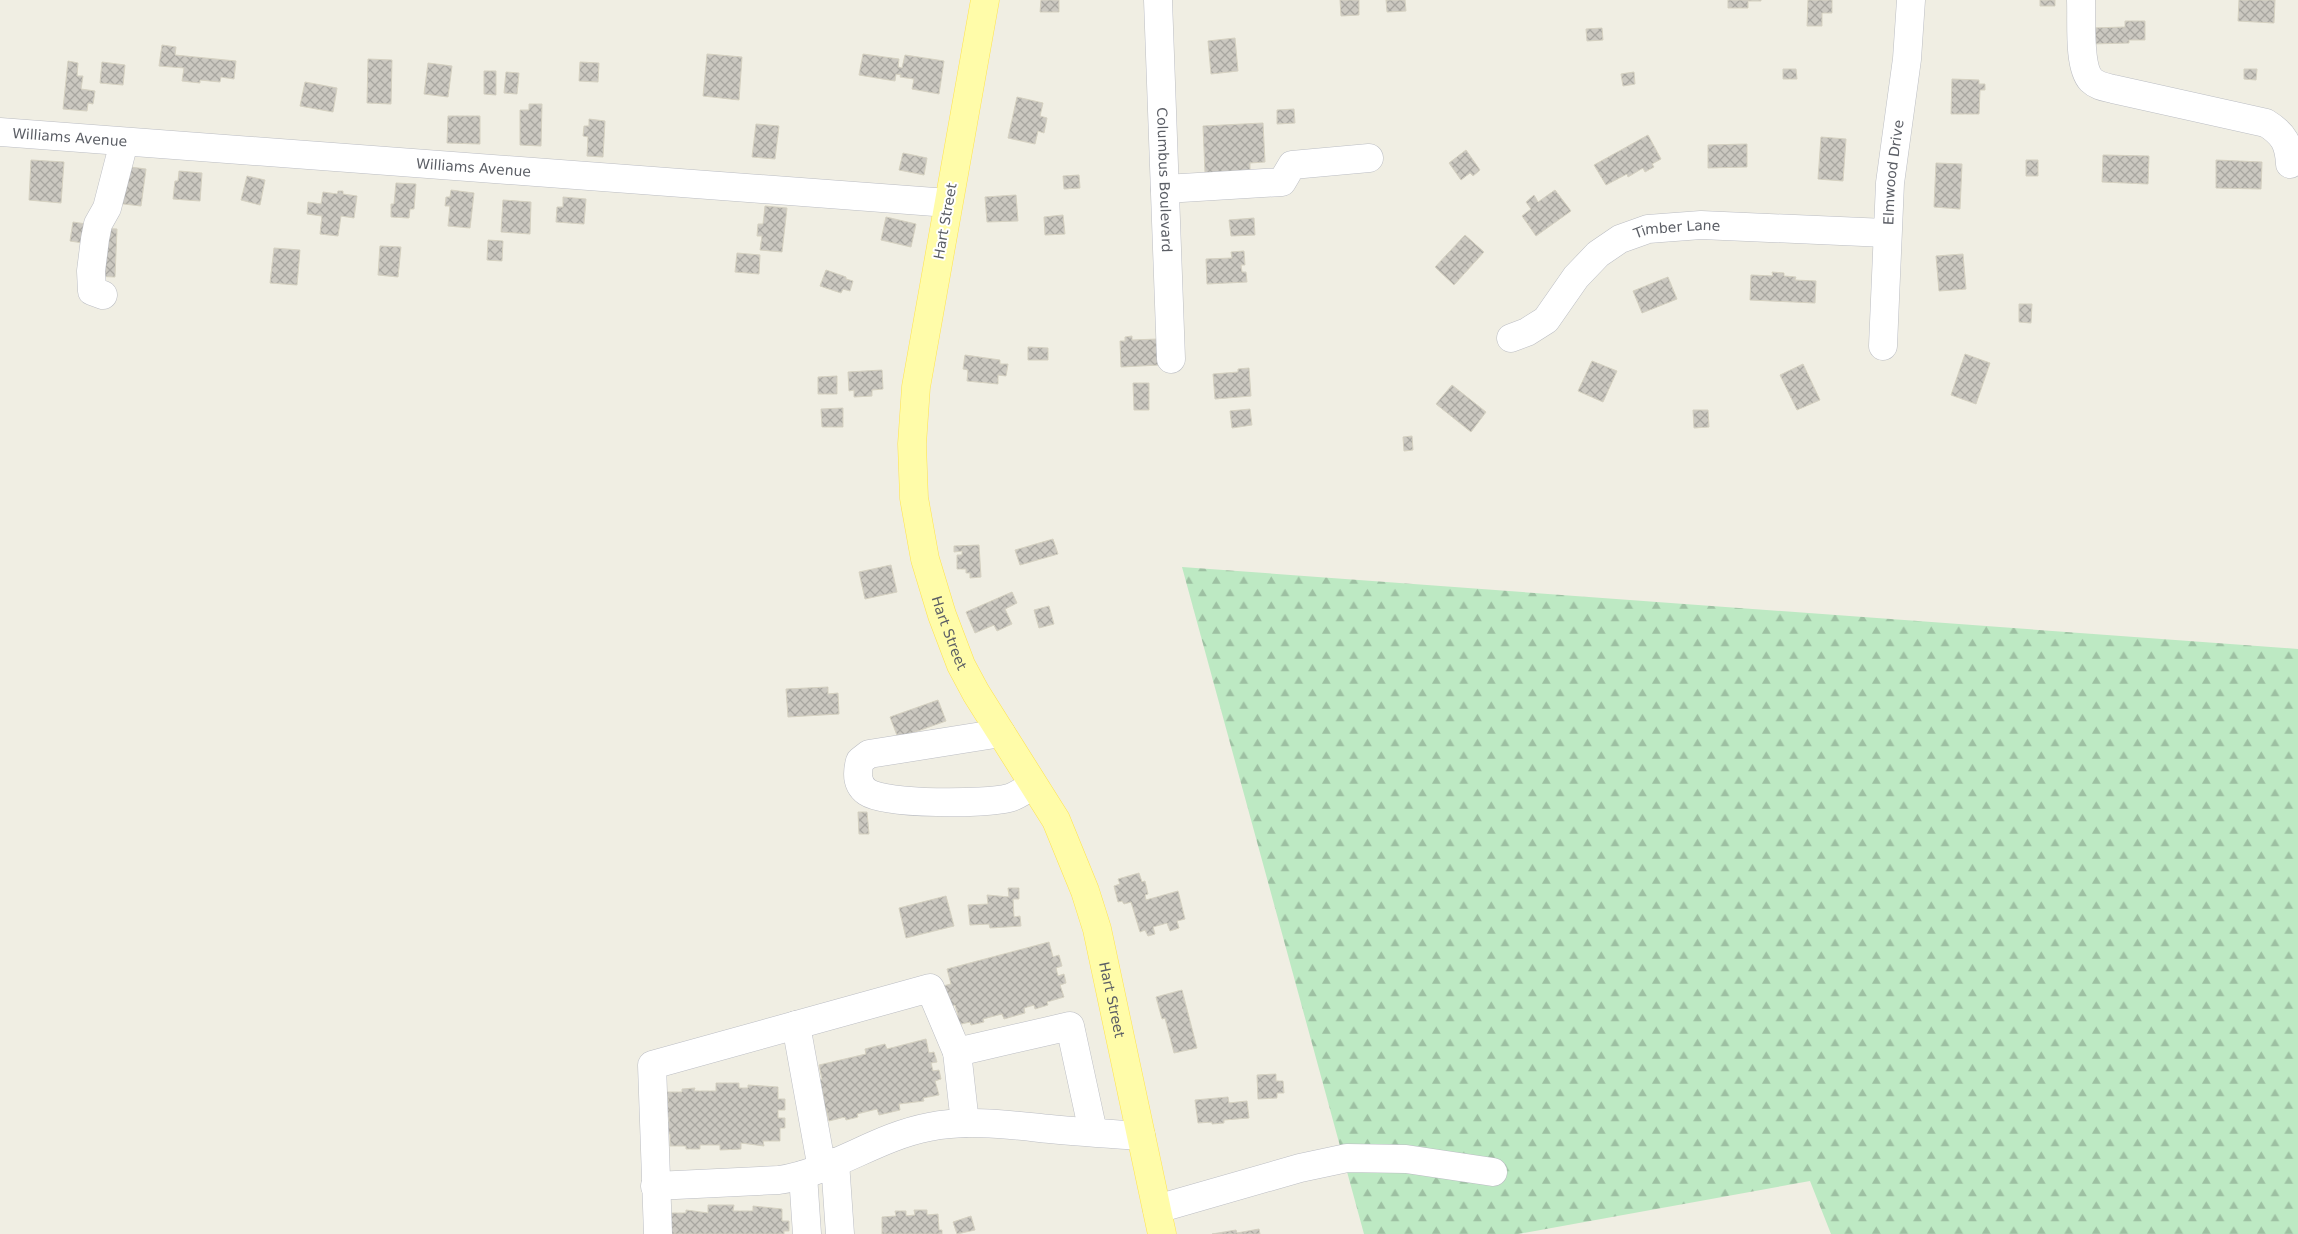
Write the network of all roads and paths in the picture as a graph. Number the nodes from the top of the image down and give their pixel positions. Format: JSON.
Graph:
{"nodes":[{"id":1,"x":985,"y":0,"type":"edge"},
{"id":2,"x":1158,"y":0,"type":"edge"},
{"id":3,"x":1911,"y":0,"type":"edge"},
{"id":4,"x":2081,"y":0,"type":"edge"},
{"id":5,"x":0,"y":132,"type":"edge"},
{"id":6,"x":124,"y":142,"type":"junction"},
{"id":7,"x":1368,"y":158,"type":"dead end"},
{"id":8,"x":2290,"y":164,"type":"dead end"},
{"id":9,"x":1164,"y":189,"type":"junction"},
{"id":10,"x":948,"y":203,"type":"junction"},
{"id":11,"x":1886,"y":233,"type":"junction"},
{"id":12,"x":103,"y":295,"type":"dead end"},
{"id":13,"x":1511,"y":338,"type":"dead end"},
{"id":14,"x":1883,"y":346,"type":"dead end"},
{"id":15,"x":1171,"y":359,"type":"dead end"},
{"id":16,"x":1001,"y":733,"type":"junction"},
{"id":17,"x":1033,"y":784,"type":"junction"},
{"id":18,"x":796,"y":1025,"type":"junction"},
{"id":19,"x":958,"y":1052,"type":"junction"},
{"id":20,"x":965,"y":1123,"type":"junction"},
{"id":21,"x":1093,"y":1132,"type":"junction"},
{"id":22,"x":1141,"y":1136,"type":"junction"},
{"id":23,"x":820,"y":1169,"type":"junction"},
{"id":24,"x":1493,"y":1172,"type":"dead end"},
{"id":25,"x":655,"y":1186,"type":"junction"},
{"id":26,"x":1159,"y":1222,"type":"edge"},
{"id":27,"x":658,"y":1234,"type":"edge"},
{"id":28,"x":806,"y":1234,"type":"edge"},
{"id":29,"x":840,"y":1234,"type":"edge"}],
"edges":[{"from":1,"to":10,"type":"main road","name":"Hart Street"},
{"from":2,"to":9,"type":"street","name":"Columbus Boulevard"},
{"from":3,"to":11,"type":"street","name":"Elmwood Drive"},
{"from":4,"to":8,"type":"street"},
{"from":5,"to":6,"type":"street","name":"Williams Avenue"},
{"from":6,"to":10,"type":"street","name":"Williams Avenue"},
{"from":6,"to":12,"type":"street"},
{"from":7,"to":9,"type":"street"},
{"from":9,"to":15,"type":"street","name":"Columbus Boulevard"},
{"from":10,"to":16,"type":"main road","name":"Hart Street"},
{"from":11,"to":13,"type":"street","name":"Timber Lane"},
{"from":11,"to":14,"type":"street","name":"Elmwood Drive"},
{"from":16,"to":17,"type":"main road","name":"Hart Street"},
{"from":16,"to":17,"type":"street"},
{"from":17,"to":22,"type":"main road","name":"Hart Street"},
{"from":18,"to":19,"type":"street"},
{"from":18,"to":23,"type":"street"},
{"from":18,"to":25,"type":"street"},
{"from":19,"to":20,"type":"street"},
{"from":19,"to":21,"type":"street"},
{"from":20,"to":21,"type":"street"},
{"from":20,"to":23,"type":"street"},
{"from":21,"to":22,"type":"street"},
{"from":22,"to":26,"type":"main road","name":"Hart Street"},
{"from":23,"to":25,"type":"street"},
{"from":23,"to":28,"type":"street"},
{"from":23,"to":29,"type":"street"},
{"from":24,"to":26,"type":"street"},
{"from":25,"to":27,"type":"street"}]}
